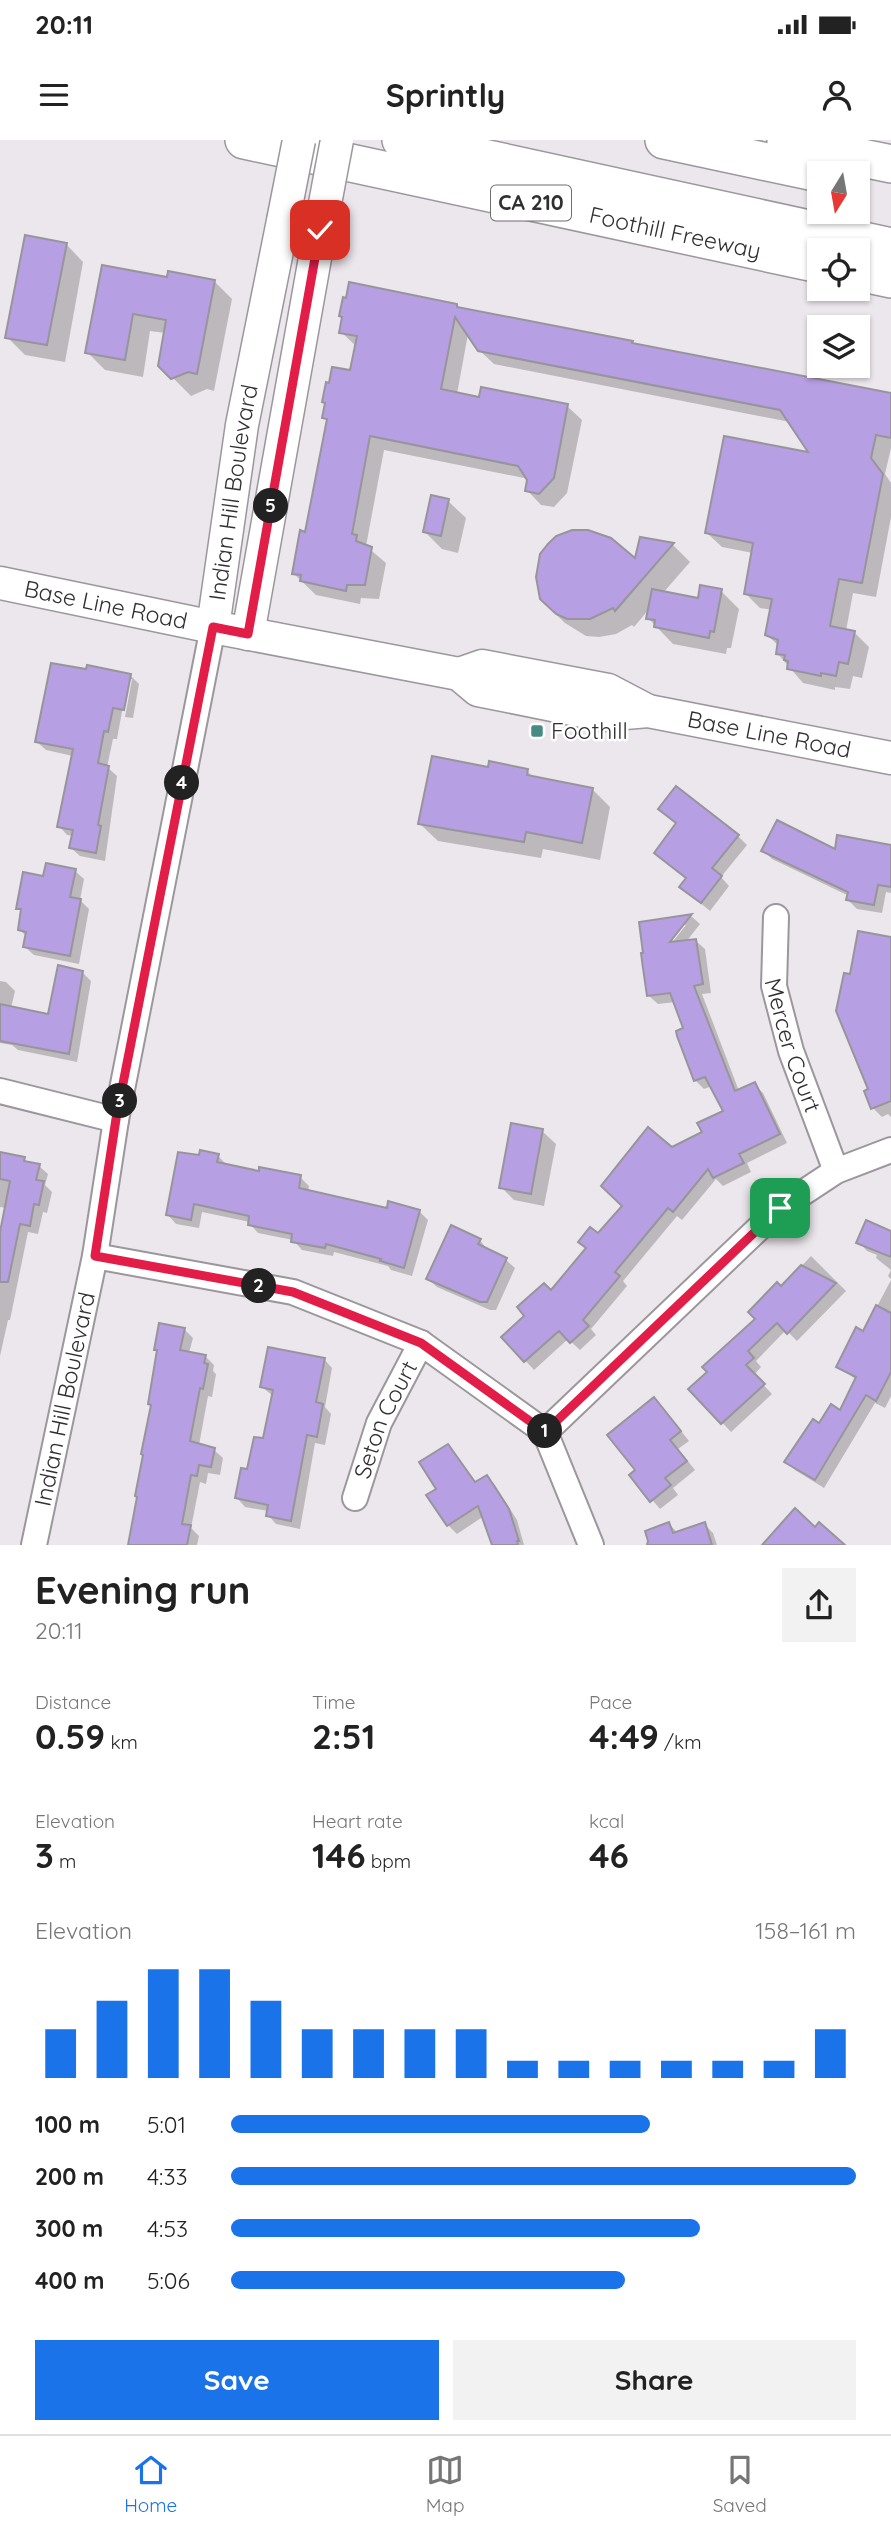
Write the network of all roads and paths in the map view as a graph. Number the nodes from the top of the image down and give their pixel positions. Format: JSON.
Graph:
{"nodes":[{"id":1,"x":244,"y":140,"type":"edge"},
{"id":2,"x":299,"y":140,"type":"edge"},
{"id":3,"x":337,"y":140,"type":"edge"},
{"id":4,"x":401,"y":140,"type":"edge"},
{"id":5,"x":664,"y":140,"type":"edge"},
{"id":6,"x":776,"y":140,"type":"edge"},
{"id":7,"x":891,"y":164,"type":"edge"},
{"id":8,"x":807,"y":170,"type":"edge"},
{"id":9,"x":870,"y":185,"type":"edge"},
{"id":10,"x":891,"y":189,"type":"edge"},
{"id":11,"x":891,"y":247,"type":"edge"},
{"id":12,"x":807,"y":261,"type":"edge"},
{"id":13,"x":870,"y":275,"type":"edge"},
{"id":14,"x":891,"y":279,"type":"edge"},
{"id":15,"x":0,"y":583,"type":"edge"},
{"id":16,"x":213,"y":627,"type":"junction"},
{"id":17,"x":248,"y":634,"type":"junction"},
{"id":18,"x":891,"y":758,"type":"edge"},
{"id":19,"x":776,"y":917,"type":"dead end"},
{"id":20,"x":0,"y":1091,"type":"edge"},
{"id":21,"x":116,"y":1119,"type":"junction"},
{"id":22,"x":891,"y":1150,"type":"edge"},
{"id":23,"x":836,"y":1171,"type":"junction"},
{"id":24,"x":95,"y":1256,"type":"junction"},
{"id":25,"x":421,"y":1343,"type":"junction"},
{"id":26,"x":545,"y":1432,"type":"junction"},
{"id":27,"x":355,"y":1498,"type":"dead end"},
{"id":28,"x":34,"y":1545,"type":"edge"},
{"id":29,"x":591,"y":1545,"type":"edge"}],
"edges":[{"from":1,"to":12,"type":"highway","name":"Foothill Freeway","number":"CA 210"},
{"from":2,"to":16,"type":"main road","name":"Indian Hill Boulevard","bridge":true},
{"from":3,"to":17,"type":"main road","name":"Indian Hill Boulevard","bridge":true},
{"from":4,"to":11,"type":"highway"},
{"from":5,"to":8,"type":"highway"},
{"from":6,"to":7,"type":"highway"},
{"from":9,"to":10,"type":"highway"},
{"from":13,"to":14,"type":"highway"},
{"from":15,"to":16,"type":"main road","name":"Base Line Road"},
{"from":16,"to":17,"type":"main road","name":"Base Line Road"},
{"from":16,"to":21,"type":"street","name":"Indian Hill Boulevard"},
{"from":17,"to":18,"type":"main road","name":"Base Line Road"},
{"from":19,"to":23,"type":"street","name":"Mercer Court"},
{"from":20,"to":21,"type":"street"},
{"from":21,"to":24,"type":"street","name":"Indian Hill Boulevard"},
{"from":22,"to":23,"type":"street"},
{"from":23,"to":26,"type":"street"},
{"from":24,"to":25,"type":"street"},
{"from":24,"to":28,"type":"street","name":"Indian Hill Boulevard"},
{"from":25,"to":26,"type":"street"},
{"from":25,"to":27,"type":"street","name":"Seton Court"},
{"from":26,"to":29,"type":"street"}]}
